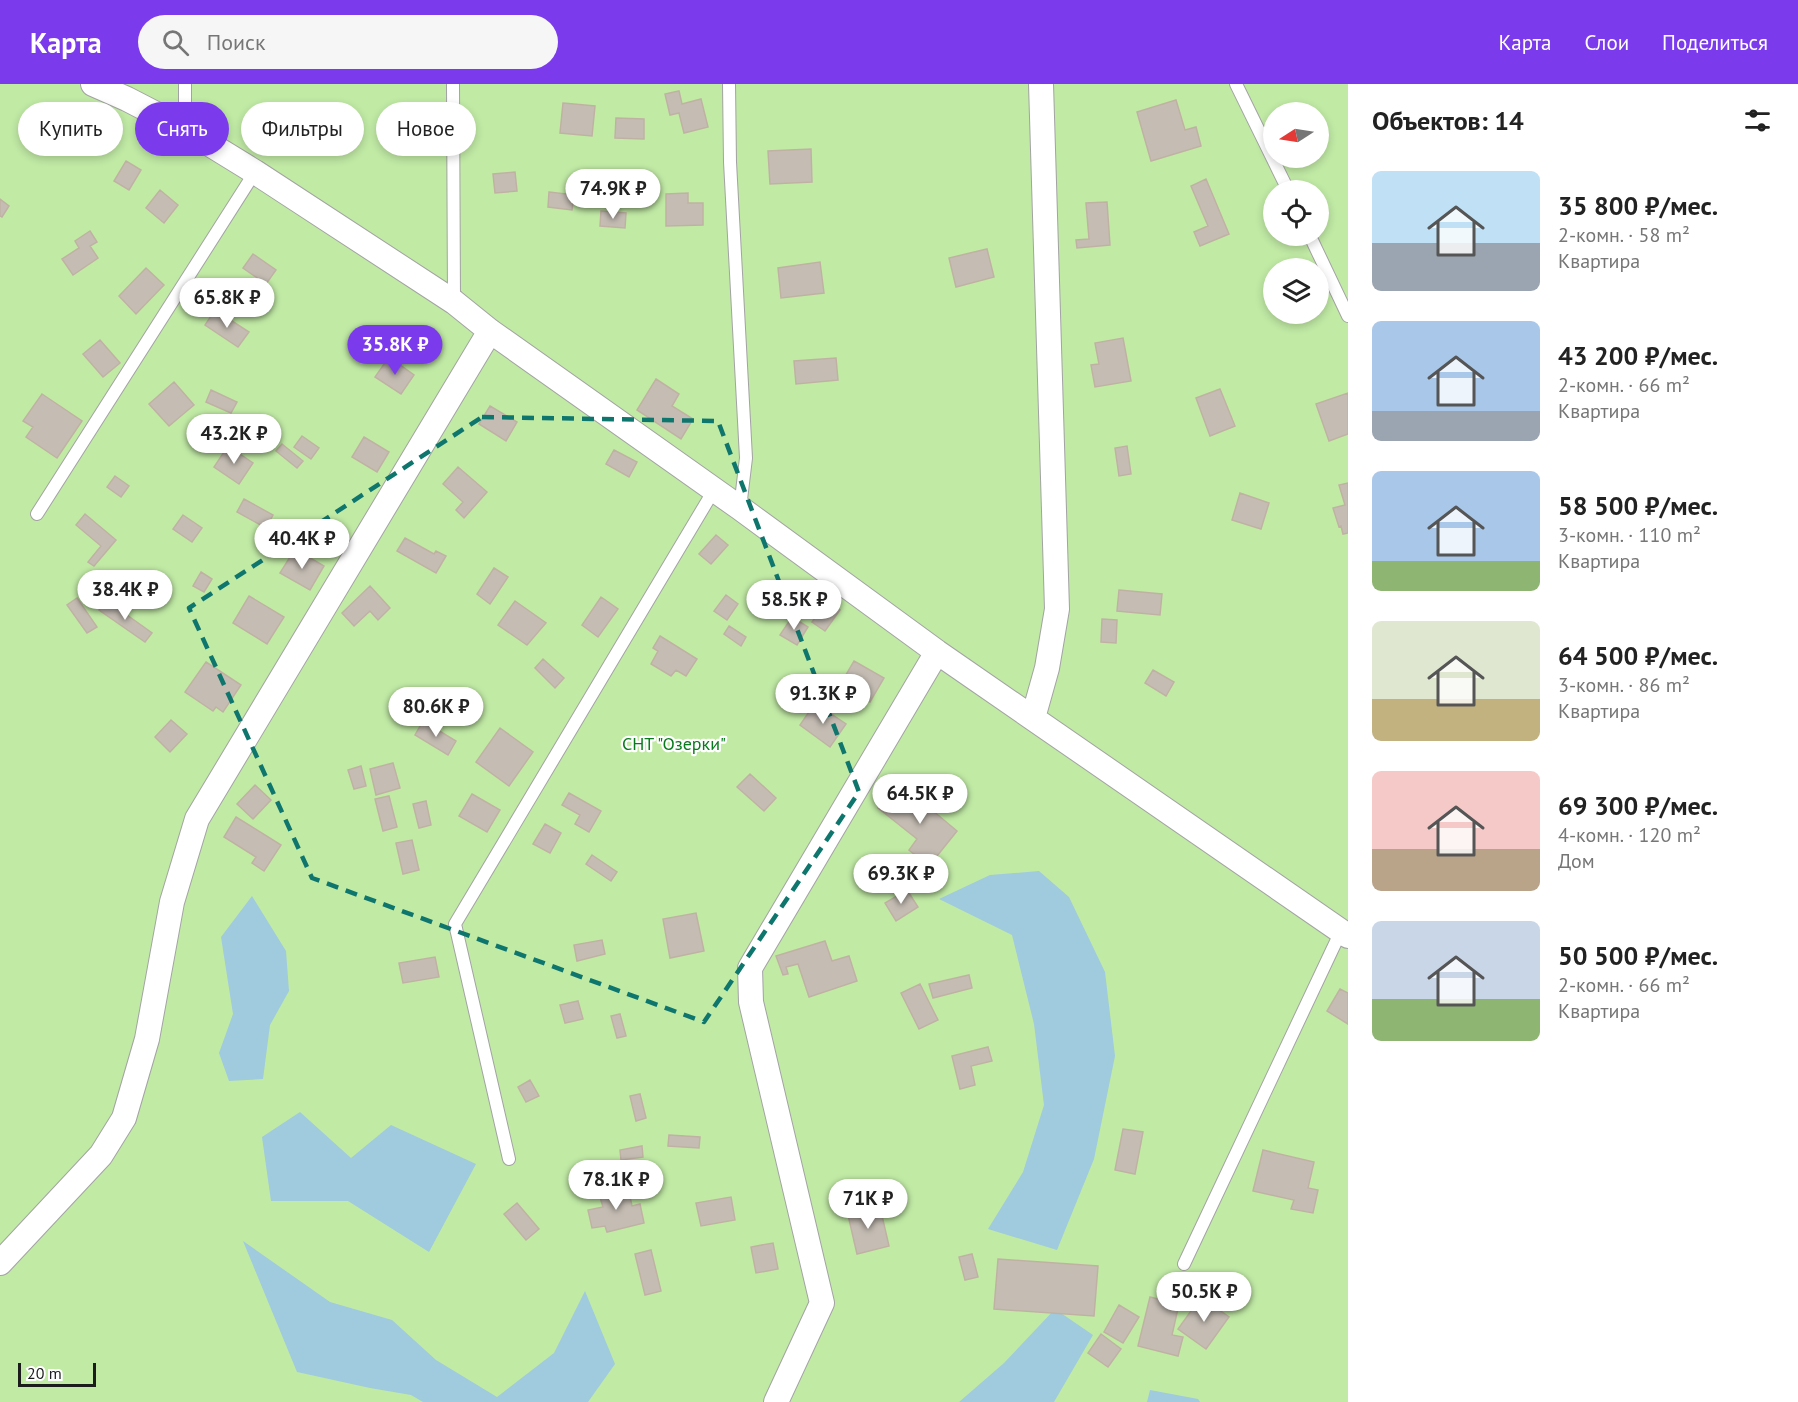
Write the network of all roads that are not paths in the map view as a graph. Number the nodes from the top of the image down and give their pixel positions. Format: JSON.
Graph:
{"nodes":[{"id":1,"x":93,"y":84,"type":"edge"},
{"id":2,"x":185,"y":84,"type":"edge"},
{"id":3,"x":453,"y":84,"type":"edge"},
{"id":4,"x":729,"y":84,"type":"edge"},
{"id":5,"x":1041,"y":84,"type":"edge"},
{"id":6,"x":1236,"y":84,"type":"edge"},
{"id":7,"x":185,"y":102,"type":"edge"},
{"id":8,"x":135,"y":103,"type":"edge"},
{"id":9,"x":229,"y":156,"type":"edge"},
{"id":10,"x":255,"y":172,"type":"junction"},
{"id":11,"x":1283,"y":180,"type":"edge"},
{"id":12,"x":1315,"y":246,"type":"edge"},
{"id":13,"x":454,"y":302,"type":"junction"},
{"id":14,"x":1348,"y":316,"type":"edge"},
{"id":15,"x":490,"y":331,"type":"junction"},
{"id":16,"x":714,"y":490,"type":"junction"},
{"id":17,"x":740,"y":508,"type":"junction"},
{"id":18,"x":37,"y":514,"type":"dead end"},
{"id":19,"x":937,"y":652,"type":"junction"},
{"id":20,"x":1033,"y":717,"type":"junction"},
{"id":21,"x":1344,"y":933,"type":"edge"},
{"id":22,"x":509,"y":1159,"type":"dead end"},
{"id":23,"x":0,"y":1263,"type":"edge"},
{"id":24,"x":1184,"y":1264,"type":"dead end"},
{"id":25,"x":776,"y":1402,"type":"edge"}],
"edges":[{"from":1,"to":8,"type":"street"},
{"from":2,"to":7,"type":"lane"},
{"from":3,"to":13,"type":"lane"},
{"from":4,"to":17,"type":"lane"},
{"from":5,"to":20,"type":"street"},
{"from":6,"to":11,"type":"lane"},
{"from":9,"to":10,"type":"street"},
{"from":10,"to":13,"type":"street"},
{"from":10,"to":18,"type":"lane"},
{"from":12,"to":14,"type":"lane"},
{"from":13,"to":15,"type":"street"},
{"from":15,"to":16,"type":"street"},
{"from":15,"to":23,"type":"street"},
{"from":16,"to":17,"type":"street"},
{"from":16,"to":22,"type":"lane"},
{"from":17,"to":19,"type":"street"},
{"from":19,"to":20,"type":"street"},
{"from":19,"to":25,"type":"street"},
{"from":20,"to":21,"type":"street"},
{"from":21,"to":24,"type":"lane"}]}
